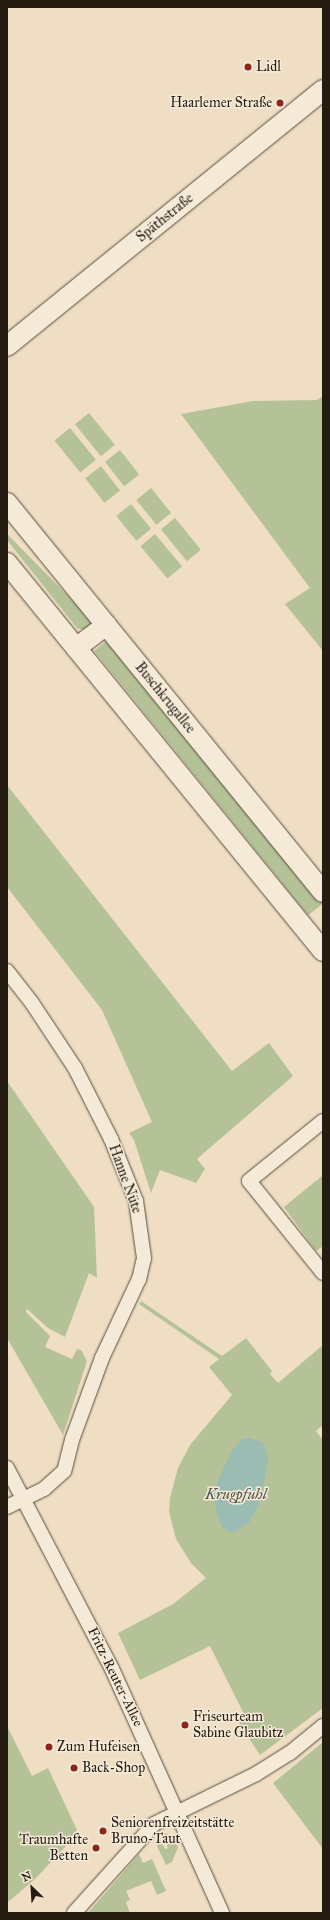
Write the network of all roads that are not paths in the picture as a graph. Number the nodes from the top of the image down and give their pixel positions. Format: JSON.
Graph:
{"nodes":[{"id":1,"x":323,"y":90,"type":"edge"},
{"id":2,"x":7,"y":346,"type":"edge"},
{"id":3,"x":7,"y":503,"type":"edge"},
{"id":4,"x":7,"y":563,"type":"edge"},
{"id":5,"x":106,"y":625,"type":"junction"},
{"id":6,"x":76,"y":648,"type":"junction"},
{"id":7,"x":323,"y":892,"type":"edge"},
{"id":8,"x":323,"y":952,"type":"edge"},
{"id":9,"x":7,"y":971,"type":"edge"},
{"id":10,"x":323,"y":1120,"type":"edge"},
{"id":11,"x":323,"y":1273,"type":"edge"},
{"id":12,"x":7,"y":1468,"type":"edge"},
{"id":13,"x":24,"y":1498,"type":"junction"},
{"id":14,"x":7,"y":1507,"type":"edge"},
{"id":15,"x":323,"y":1726,"type":"edge"},
{"id":16,"x":177,"y":1811,"type":"junction"},
{"id":17,"x":74,"y":1913,"type":"edge"},
{"id":18,"x":222,"y":1913,"type":"edge"}],
"edges":[{"from":1,"to":2,"type":"main road","name":"Späthstraße"},
{"from":3,"to":5,"type":"main road","name":"Buschkrugallee"},
{"from":4,"to":6,"type":"main road"},
{"from":5,"to":6,"type":"main road"},
{"from":5,"to":7,"type":"main road","name":"Buschkrugallee"},
{"from":6,"to":8,"type":"main road"},
{"from":9,"to":13,"type":"street","name":"Hanne Nüte"},
{"from":10,"to":11,"type":"street"},
{"from":12,"to":13,"type":"street","name":"Fritz-Reuter-Allee"},
{"from":13,"to":14,"type":"street","name":"Hanne Nüte"},
{"from":13,"to":16,"type":"street","name":"Fritz-Reuter-Allee"},
{"from":15,"to":16,"type":"street"},
{"from":16,"to":17,"type":"street"},
{"from":16,"to":18,"type":"street","name":"Fritz-Reuter-Allee"}]}
